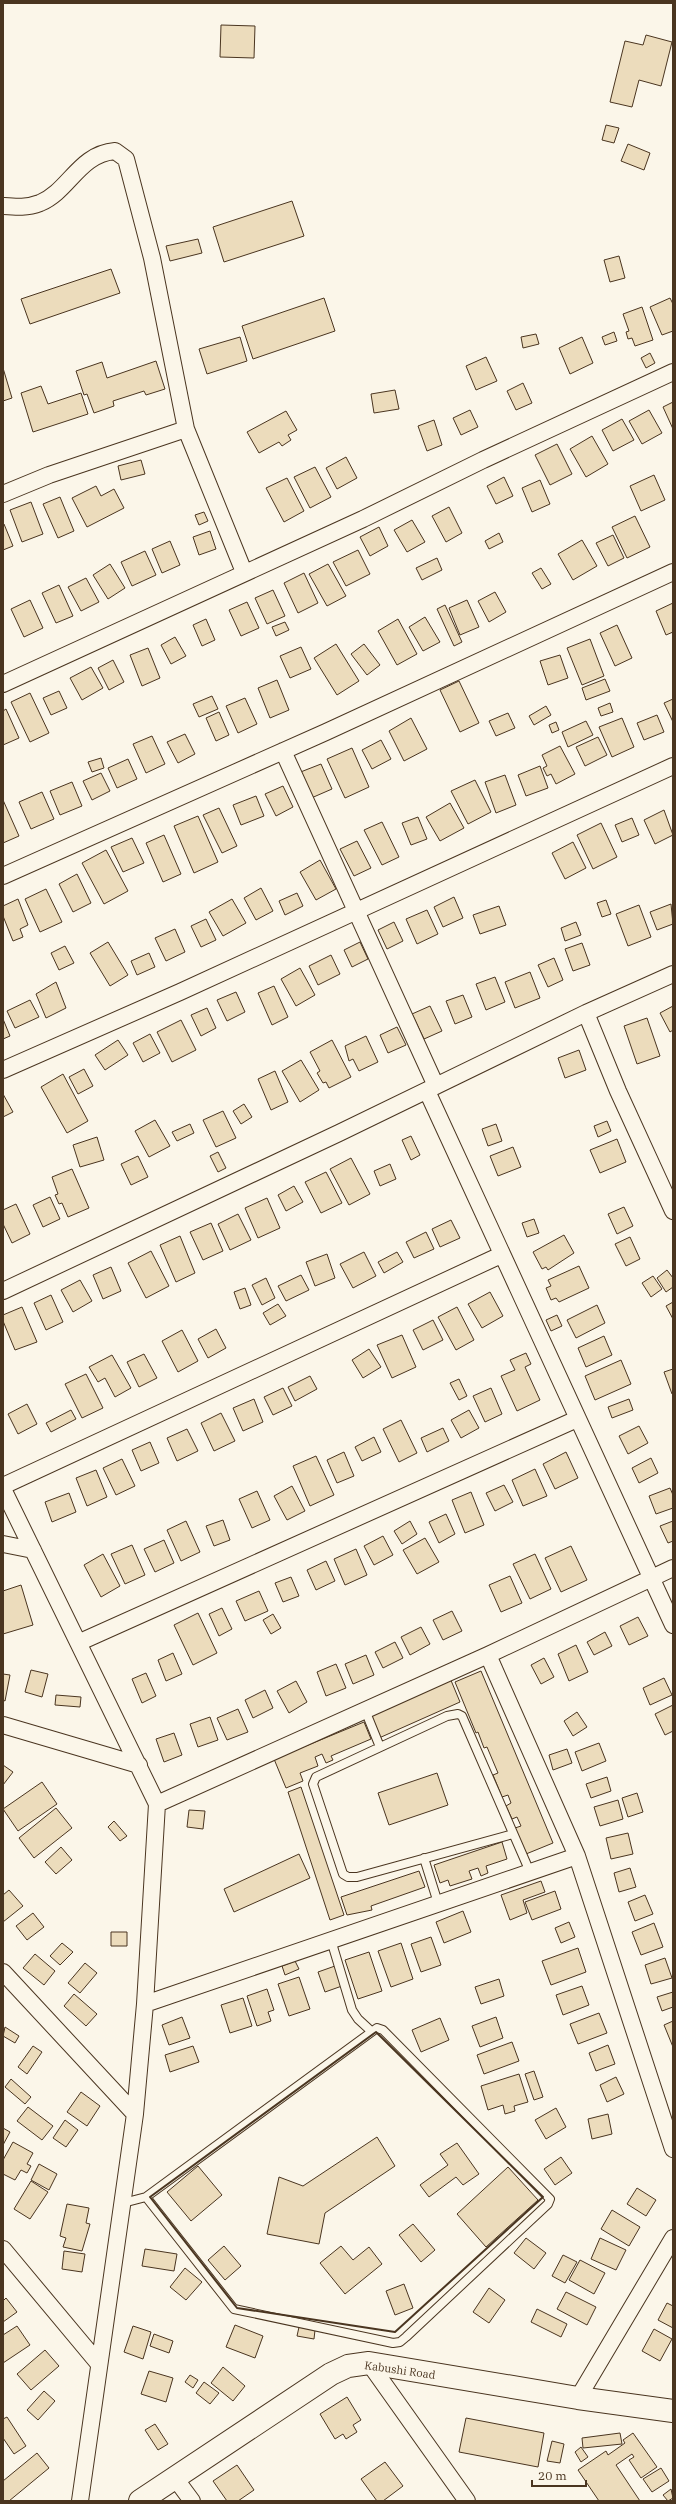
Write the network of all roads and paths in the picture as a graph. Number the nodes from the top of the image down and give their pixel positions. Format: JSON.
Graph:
{"nodes":[{"id":1,"x":3,"y":206,"type":"edge"},
{"id":2,"x":673,"y":372,"type":"edge"},
{"id":3,"x":186,"y":429,"type":"junction"},
{"id":4,"x":3,"y":494,"type":"edge"},
{"id":5,"x":244,"y":572,"type":"junction"},
{"id":6,"x":673,"y":572,"type":"edge"},
{"id":7,"x":3,"y":684,"type":"edge"},
{"id":8,"x":283,"y":751,"type":"junction"},
{"id":9,"x":673,"y":766,"type":"edge"},
{"id":10,"x":3,"y":876,"type":"edge"},
{"id":11,"x":355,"y":912,"type":"junction"},
{"id":12,"x":673,"y":974,"type":"edge"},
{"id":13,"x":586,"y":1013,"type":"junction"},
{"id":14,"x":3,"y":1070,"type":"edge"},
{"id":15,"x":432,"y":1088,"type":"junction"},
{"id":16,"x":668,"y":1187,"type":"edge"},
{"id":17,"x":673,"y":1211,"type":"edge"},
{"id":18,"x":501,"y":1255,"type":"junction"},
{"id":19,"x":3,"y":1291,"type":"edge"},
{"id":20,"x":576,"y":1419,"type":"junction"},
{"id":21,"x":3,"y":1488,"type":"edge"},
{"id":22,"x":3,"y":1544,"type":"edge"},
{"id":23,"x":33,"y":1550,"type":"junction"},
{"id":24,"x":673,"y":1568,"type":"edge"},
{"id":25,"x":652,"y":1577,"type":"junction"},
{"id":26,"x":673,"y":1625,"type":"edge"},
{"id":27,"x":80,"y":1642,"type":"junction"},
{"id":28,"x":488,"y":1655,"type":"junction"},
{"id":29,"x":365,"y":1710,"type":"junction"},
{"id":30,"x":3,"y":1725,"type":"edge"},
{"id":31,"x":380,"y":1747,"type":"junction"},
{"id":32,"x":139,"y":1765,"type":"junction"},
{"id":33,"x":157,"y":1804,"type":"junction"},
{"id":34,"x":512,"y":1834,"type":"junction"},
{"id":35,"x":577,"y":1856,"type":"junction"},
{"id":36,"x":424,"y":1858,"type":"junction"},
{"id":37,"x":530,"y":1872,"type":"junction"},
{"id":38,"x":438,"y":1903,"type":"junction"},
{"id":39,"x":331,"y":1940,"type":"junction"},
{"id":40,"x":3,"y":1972,"type":"edge"},
{"id":41,"x":145,"y":2004,"type":"junction"},
{"id":42,"x":371,"y":2031,"type":"junction"},
{"id":43,"x":135,"y":2114,"type":"junction"},
{"id":44,"x":673,"y":2149,"type":"edge"},
{"id":45,"x":146,"y":2197,"type":"junction"},
{"id":46,"x":122,"y":2203,"type":"junction"},
{"id":47,"x":673,"y":2238,"type":"edge"},
{"id":48,"x":3,"y":2249,"type":"edge"},
{"id":49,"x":99,"y":2364,"type":"junction"},
{"id":50,"x":369,"y":2364,"type":"junction"},
{"id":51,"x":578,"y":2398,"type":"junction"},
{"id":52,"x":673,"y":2411,"type":"edge"},
{"id":53,"x":175,"y":2478,"type":"junction"},
{"id":54,"x":80,"y":2501,"type":"edge"},
{"id":55,"x":140,"y":2501,"type":"edge"},
{"id":56,"x":192,"y":2501,"type":"edge"},
{"id":57,"x":467,"y":2501,"type":"edge"}],
"edges":[{"from":1,"to":3,"type":"street"},
{"from":2,"to":5,"type":"street"},
{"from":3,"to":4,"type":"street"},
{"from":3,"to":5,"type":"street"},
{"from":5,"to":7,"type":"street"},
{"from":6,"to":8,"type":"street"},
{"from":8,"to":10,"type":"street"},
{"from":8,"to":11,"type":"street"},
{"from":9,"to":11,"type":"street"},
{"from":11,"to":14,"type":"street"},
{"from":11,"to":15,"type":"street"},
{"from":12,"to":13,"type":"street"},
{"from":13,"to":15,"type":"street"},
{"from":13,"to":16,"type":"street"},
{"from":15,"to":18,"type":"street"},
{"from":15,"to":19,"type":"street"},
{"from":16,"to":17,"type":"street"},
{"from":18,"to":20,"type":"street"},
{"from":18,"to":21,"type":"street"},
{"from":20,"to":25,"type":"street"},
{"from":20,"to":27,"type":"street"},
{"from":21,"to":23,"type":"street"},
{"from":22,"to":23,"type":"street"},
{"from":23,"to":27,"type":"street"},
{"from":24,"to":25,"type":"street"},
{"from":25,"to":26,"type":"street"},
{"from":25,"to":28,"type":"street"},
{"from":27,"to":32,"type":"street"},
{"from":28,"to":29,"type":"street"},
{"from":28,"to":35,"type":"street"},
{"from":29,"to":31,"type":"lane"},
{"from":29,"to":33,"type":"street"},
{"from":30,"to":32,"type":"street"},
{"from":31,"to":34,"type":"lane"},
{"from":31,"to":36,"type":"lane"},
{"from":32,"to":33,"type":"street"},
{"from":33,"to":41,"type":"street"},
{"from":34,"to":36,"type":"lane"},
{"from":34,"to":37,"type":"lane"},
{"from":35,"to":37,"type":"street"},
{"from":35,"to":44,"type":"street"},
{"from":36,"to":38,"type":"lane"},
{"from":37,"to":38,"type":"street"},
{"from":38,"to":39,"type":"street"},
{"from":39,"to":41,"type":"street"},
{"from":39,"to":42,"type":"lane"},
{"from":40,"to":43,"type":"street"},
{"from":41,"to":43,"type":"street"},
{"from":42,"to":45,"type":"lane"},
{"from":42,"to":45,"type":"lane"},
{"from":43,"to":46,"type":"street"},
{"from":45,"to":46,"type":"lane"},
{"from":46,"to":49,"type":"street"},
{"from":47,"to":51,"type":"street"},
{"from":48,"to":49,"type":"street"},
{"from":49,"to":54,"type":"street"},
{"from":50,"to":51,"type":"main road","name":"Kabushi Road"},
{"from":50,"to":53,"type":"main road","name":"Kabushi Road"},
{"from":50,"to":57,"type":"street"},
{"from":51,"to":52,"type":"main road","name":"Kabushi Road"},
{"from":53,"to":55,"type":"main road","name":"Kabushi Road"},
{"from":53,"to":56,"type":"street"}]}
